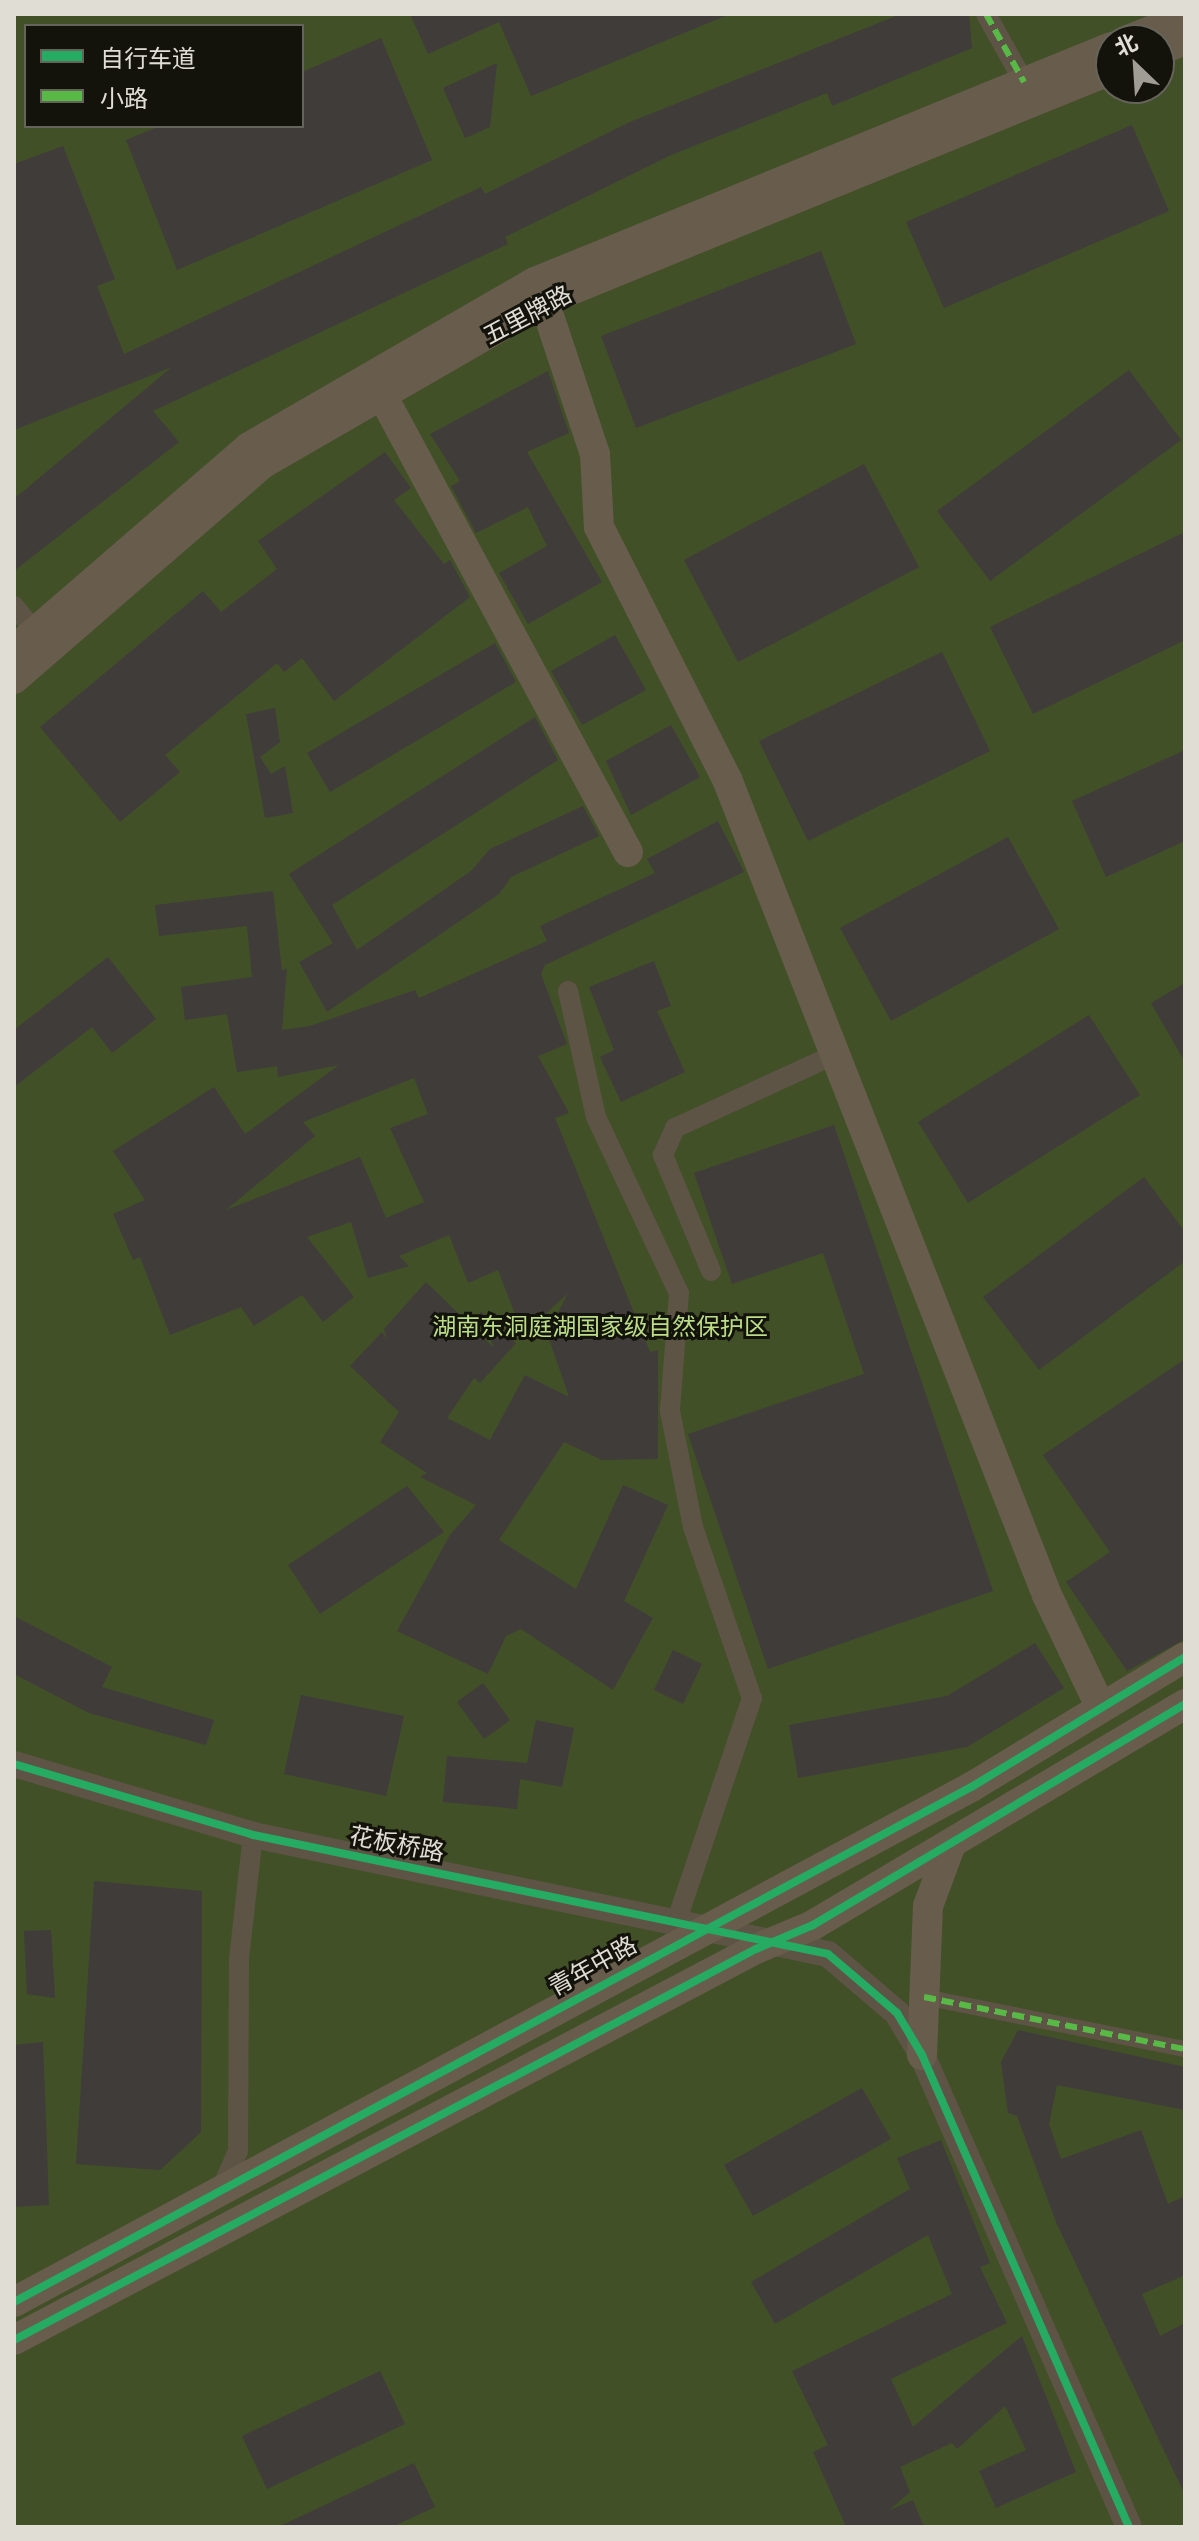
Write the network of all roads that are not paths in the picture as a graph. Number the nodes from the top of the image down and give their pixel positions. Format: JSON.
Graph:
{"nodes":[{"id":1,"x":986,"y":14,"type":"edge"},
{"id":2,"x":1095,"y":53,"type":"edge"},
{"id":3,"x":1095,"y":77,"type":"edge"},
{"id":4,"x":1024,"y":82,"type":"junction"},
{"id":5,"x":544,"y":301,"type":"junction"},
{"id":6,"x":382,"y":395,"type":"junction"},
{"id":7,"x":14,"y":606,"type":"edge"},
{"id":8,"x":33,"y":644,"type":"edge"},
{"id":9,"x":14,"y":679,"type":"edge"},
{"id":10,"x":628,"y":852,"type":"dead end"},
{"id":11,"x":568,"y":991,"type":"dead end"},
{"id":12,"x":836,"y":1054,"type":"junction"},
{"id":13,"x":711,"y":1271,"type":"dead end"},
{"id":14,"x":1185,"y":1657,"type":"edge"},
{"id":15,"x":1185,"y":1704,"type":"edge"},
{"id":16,"x":1101,"y":1708,"type":"junction"},
{"id":17,"x":14,"y":1764,"type":"edge"},
{"id":18,"x":253,"y":1835,"type":"junction"},
{"id":19,"x":950,"y":1847,"type":"junction"},
{"id":20,"x":692,"y":1922,"type":"junction"},
{"id":21,"x":777,"y":1940,"type":"junction"},
{"id":22,"x":924,"y":1997,"type":"junction"},
{"id":23,"x":1185,"y":2049,"type":"edge"},
{"id":24,"x":922,"y":2055,"type":"junction"},
{"id":25,"x":218,"y":2195,"type":"junction"},
{"id":26,"x":14,"y":2302,"type":"edge"},
{"id":27,"x":14,"y":2340,"type":"edge"},
{"id":28,"x":1129,"y":2527,"type":"edge"}],
"edges":[{"from":1,"to":4,"type":"street"},
{"from":2,"to":4,"type":"main road","name":"五里牌路"},
{"from":3,"to":5,"type":"main road","name":"五里牌路"},
{"from":4,"to":8,"type":"main road","name":"五里牌路"},
{"from":5,"to":6,"type":"main road","name":"五里牌路"},
{"from":5,"to":12,"type":"main road"},
{"from":6,"to":8,"type":"main road","name":"五里牌路"},
{"from":6,"to":10,"type":"main road"},
{"from":7,"to":8,"type":"street"},
{"from":8,"to":9,"type":"main road","name":"五里牌路"},
{"from":11,"to":20,"type":"street"},
{"from":12,"to":13,"type":"street"},
{"from":12,"to":16,"type":"main road"},
{"from":14,"to":16,"type":"main road","name":"青年中路"},
{"from":15,"to":19,"type":"main road"},
{"from":16,"to":20,"type":"main road","name":"青年中路"},
{"from":17,"to":18,"type":"street","name":"花板桥路"},
{"from":18,"to":20,"type":"street","name":"花板桥路"},
{"from":18,"to":25,"type":"street"},
{"from":19,"to":21,"type":"main road"},
{"from":19,"to":22,"type":"main road"},
{"from":20,"to":21,"type":"street","name":"花板桥路"},
{"from":20,"to":25,"type":"main road","name":"青年中路"},
{"from":21,"to":24,"type":"street","name":"花板桥路"},
{"from":21,"to":27,"type":"main road"},
{"from":22,"to":23,"type":"street"},
{"from":22,"to":24,"type":"main road"},
{"from":24,"to":28,"type":"street","name":"花板桥路"},
{"from":25,"to":26,"type":"main road","name":"青年中路"}]}
